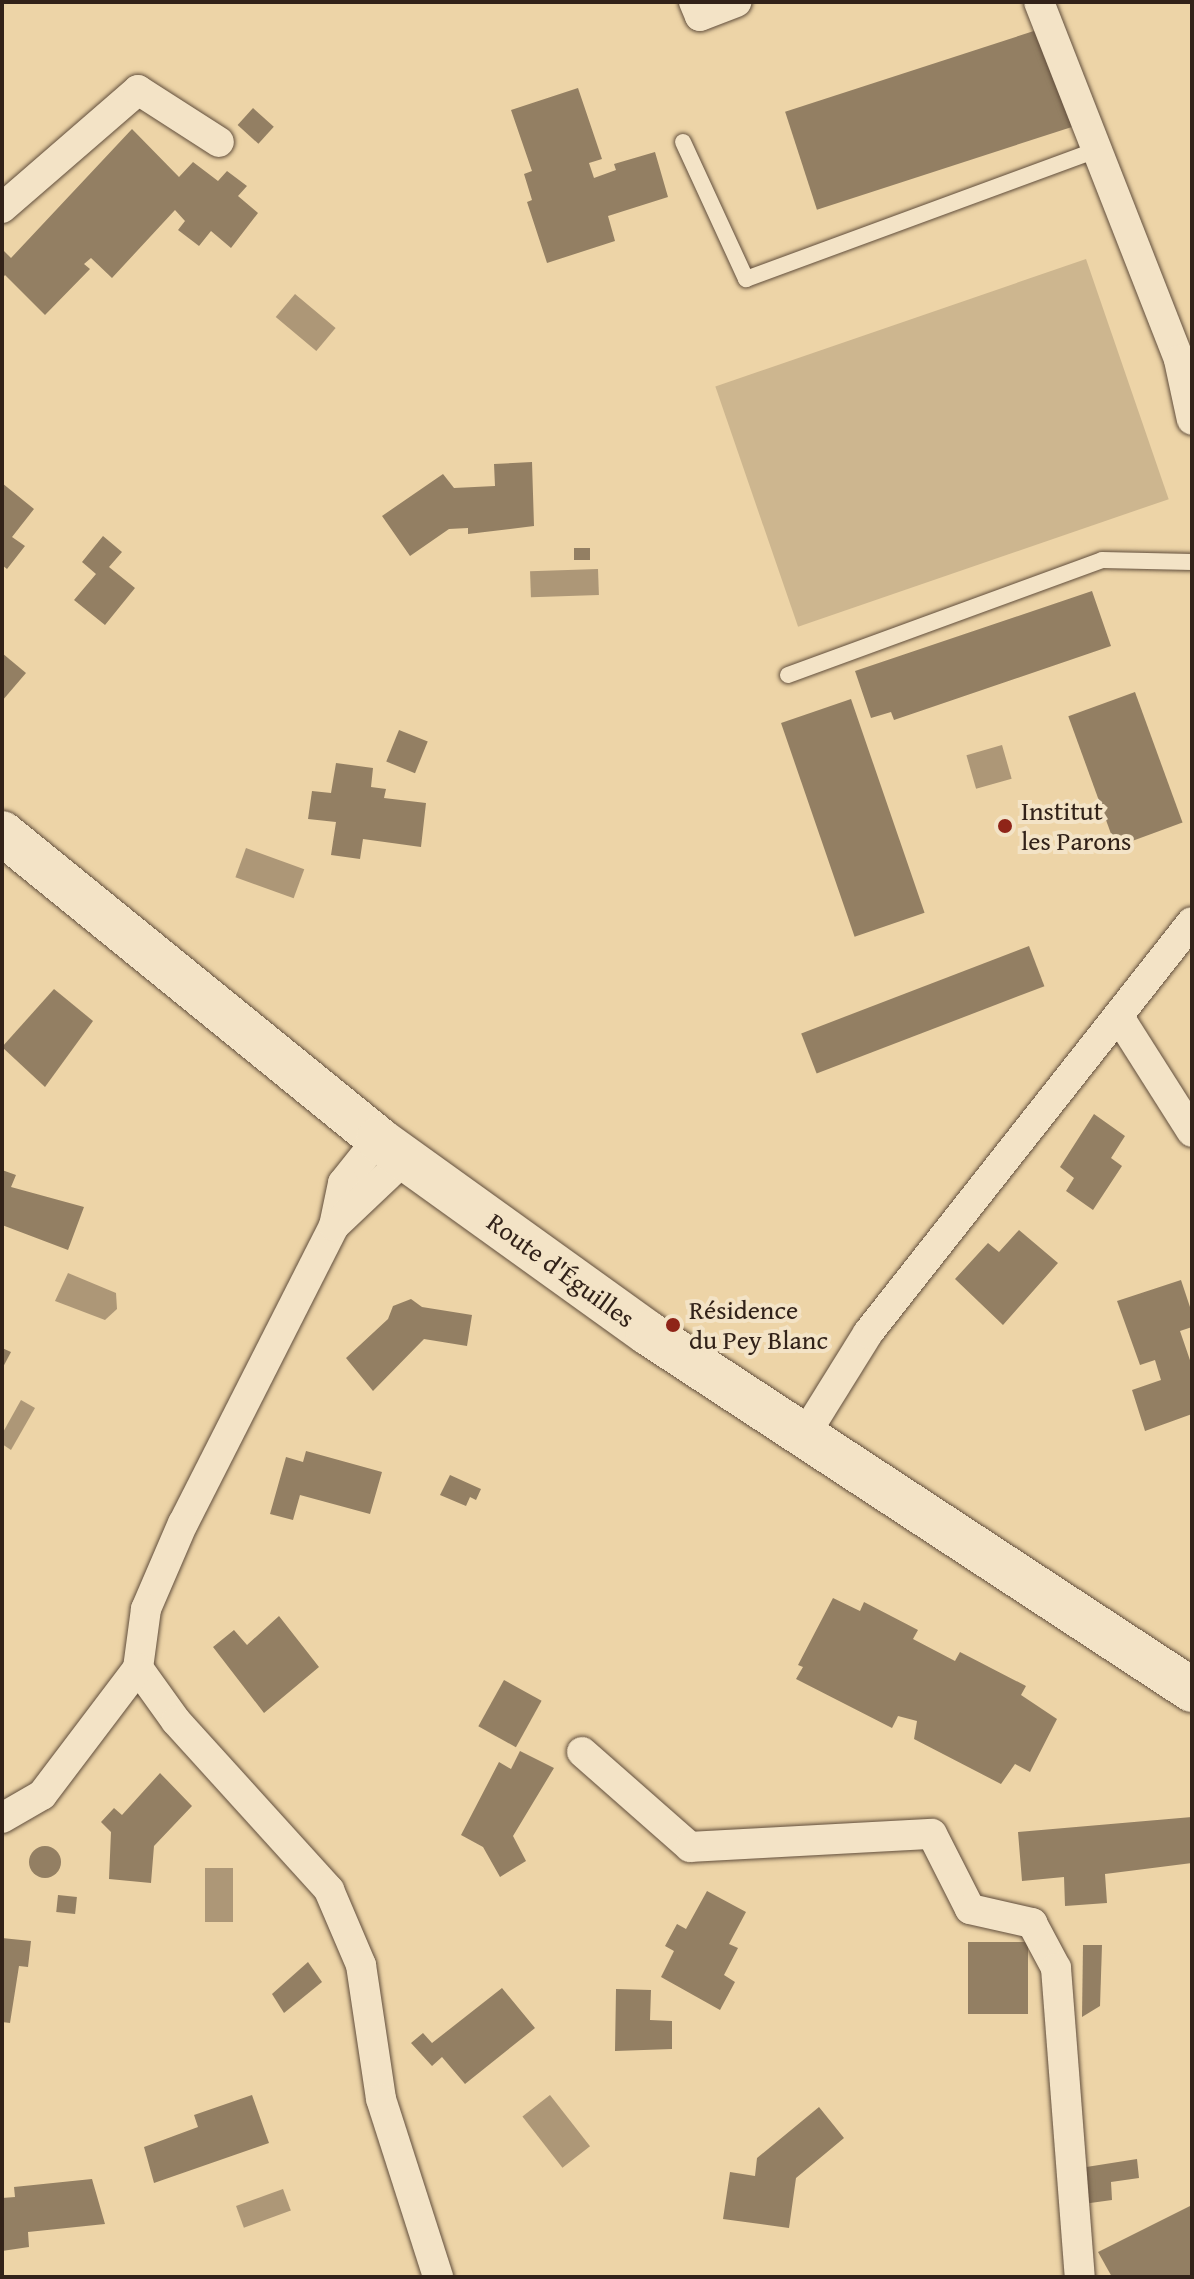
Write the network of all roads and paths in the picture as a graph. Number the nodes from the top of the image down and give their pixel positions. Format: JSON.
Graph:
{"nodes":[{"id":1,"x":694,"y":2,"type":"edge"},
{"id":2,"x":736,"y":2,"type":"edge"},
{"id":3,"x":1039,"y":2,"type":"edge"},
{"id":4,"x":219,"y":142,"type":"dead end"},
{"id":5,"x":683,"y":142,"type":"dead end"},
{"id":6,"x":1097,"y":150,"type":"junction"},
{"id":7,"x":2,"y":208,"type":"edge"},
{"id":8,"x":1192,"y":420,"type":"edge"},
{"id":9,"x":1192,"y":562,"type":"edge"},
{"id":10,"x":788,"y":675,"type":"dead end"},
{"id":11,"x":2,"y":833,"type":"edge"},
{"id":12,"x":1192,"y":922,"type":"edge"},
{"id":13,"x":1119,"y":1017,"type":"junction"},
{"id":14,"x":1192,"y":1132,"type":"edge"},
{"id":15,"x":392,"y":1148,"type":"junction"},
{"id":16,"x":804,"y":1436,"type":"junction"},
{"id":17,"x":138,"y":1668,"type":"junction"},
{"id":18,"x":1192,"y":1690,"type":"edge"},
{"id":19,"x":582,"y":1752,"type":"dead end"},
{"id":20,"x":2,"y":1818,"type":"edge"},
{"id":21,"x":438,"y":2277,"type":"edge"},
{"id":22,"x":1080,"y":2277,"type":"edge"}],
"edges":[{"from":1,"to":2,"type":"street"},
{"from":3,"to":6,"type":"street"},
{"from":4,"to":7,"type":"street"},
{"from":5,"to":6,"type":"lane"},
{"from":6,"to":8,"type":"street"},
{"from":9,"to":10,"type":"lane"},
{"from":11,"to":15,"type":"street","name":"Route d'Éguilles"},
{"from":12,"to":13,"type":"street"},
{"from":13,"to":14,"type":"street"},
{"from":13,"to":16,"type":"street"},
{"from":15,"to":16,"type":"street","name":"Route d'Éguilles"},
{"from":15,"to":17,"type":"street"},
{"from":16,"to":18,"type":"street","name":"Route d'Éguilles"},
{"from":17,"to":20,"type":"street"},
{"from":17,"to":21,"type":"street"},
{"from":19,"to":22,"type":"street"}]}
